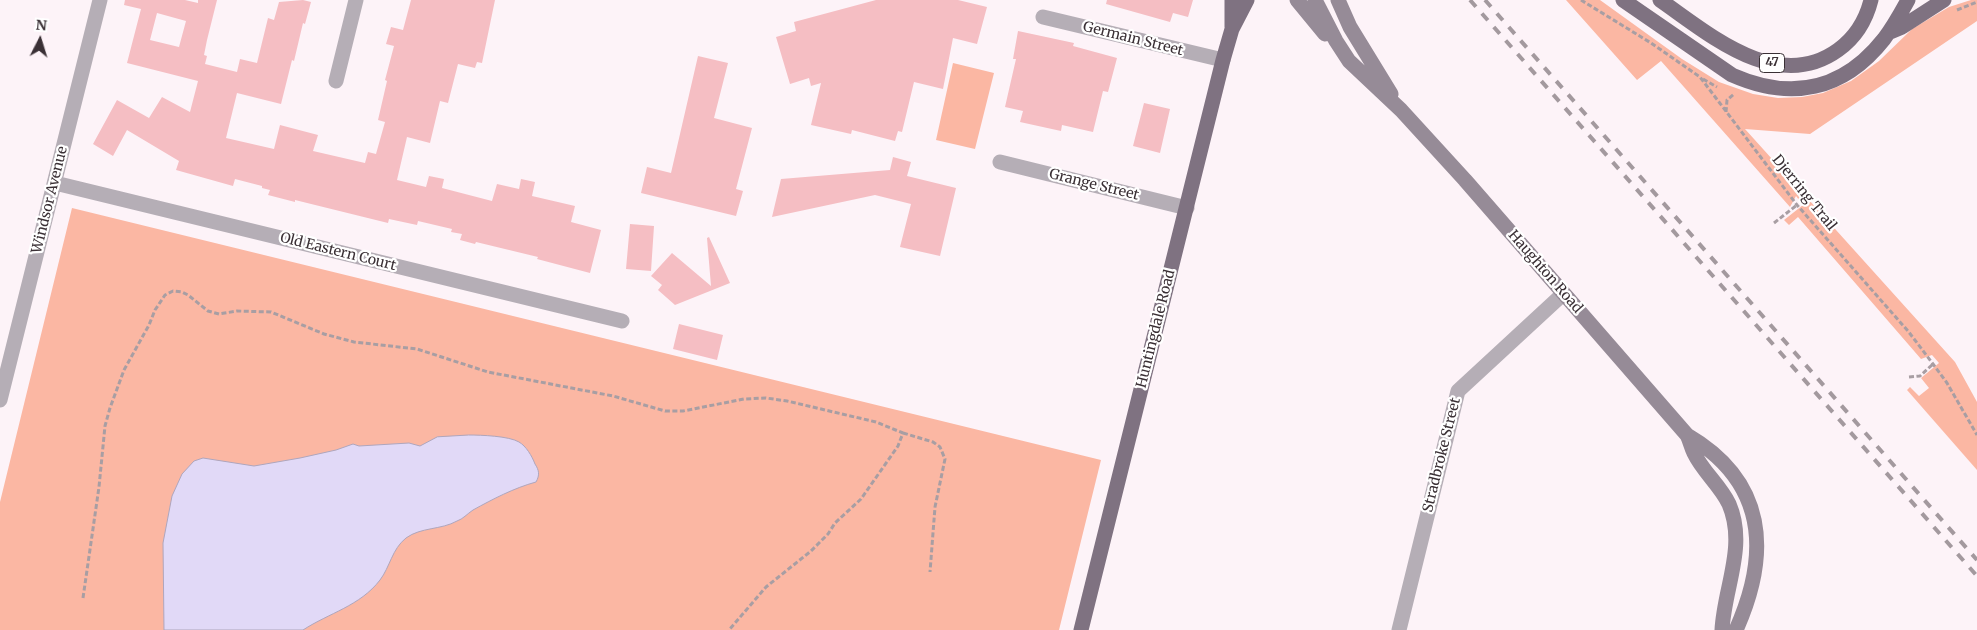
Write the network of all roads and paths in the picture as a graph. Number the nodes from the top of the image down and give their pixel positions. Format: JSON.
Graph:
{"nodes":[{"id":1,"x":100,"y":0,"type":"edge"},
{"id":2,"x":356,"y":0,"type":"edge"},
{"id":3,"x":1232,"y":0,"type":"edge"},
{"id":4,"x":1247,"y":0,"type":"edge"},
{"id":5,"x":1297,"y":0,"type":"edge"},
{"id":6,"x":1315,"y":0,"type":"edge"},
{"id":7,"x":1338,"y":0,"type":"edge"},
{"id":8,"x":1582,"y":0,"type":"edge"},
{"id":9,"x":1623,"y":0,"type":"edge"},
{"id":10,"x":1660,"y":0,"type":"edge"},
{"id":11,"x":1870,"y":0,"type":"edge"},
{"id":12,"x":1908,"y":0,"type":"edge"},
{"id":13,"x":1944,"y":0,"type":"edge"},
{"id":14,"x":1043,"y":17,"type":"dead end"},
{"id":15,"x":1232,"y":29,"type":"junction"},
{"id":16,"x":1889,"y":32,"type":"junction"},
{"id":17,"x":1343,"y":53,"type":"junction"},
{"id":18,"x":1223,"y":60,"type":"junction"},
{"id":19,"x":336,"y":81,"type":"dead end"},
{"id":20,"x":1734,"y":94,"type":"dead end"},
{"id":21,"x":1401,"y":110,"type":"junction"},
{"id":22,"x":1726,"y":112,"type":"junction"},
{"id":23,"x":1000,"y":162,"type":"dead end"},
{"id":24,"x":55,"y":183,"type":"junction"},
{"id":25,"x":1797,"y":205,"type":"junction"},
{"id":26,"x":1187,"y":208,"type":"junction"},
{"id":27,"x":1774,"y":223,"type":"dead end"},
{"id":28,"x":1563,"y":294,"type":"junction"},
{"id":29,"x":622,"y":322,"type":"dead end"},
{"id":30,"x":1933,"y":364,"type":"junction"},
{"id":31,"x":1909,"y":377,"type":"dead end"},
{"id":32,"x":0,"y":400,"type":"edge"},
{"id":33,"x":903,"y":432,"type":"junction"},
{"id":34,"x":1687,"y":435,"type":"junction"},
{"id":35,"x":1977,"y":435,"type":"edge"},
{"id":36,"x":930,"y":572,"type":"dead end"},
{"id":37,"x":83,"y":598,"type":"dead end"},
{"id":38,"x":729,"y":630,"type":"edge"},
{"id":39,"x":1082,"y":630,"type":"edge"},
{"id":40,"x":1398,"y":630,"type":"edge"},
{"id":41,"x":1722,"y":630,"type":"edge"},
{"id":42,"x":1736,"y":630,"type":"edge"}],
"edges":[{"from":1,"to":24,"type":"street","name":"Windsor Avenue"},
{"from":2,"to":19,"type":"street"},
{"from":3,"to":15,"type":"main road","name":"Huntingdale Road"},
{"from":4,"to":15,"type":"main road","name":"Huntingdale Road"},
{"from":5,"to":17,"type":"street"},
{"from":6,"to":17,"type":"street","name":"Haughton Road"},
{"from":7,"to":21,"type":"street","name":"Haughton Road"},
{"from":8,"to":22,"type":"path","name":"Djerring Trail"},
{"from":9,"to":16,"type":"main road","number":"47"},
{"from":10,"to":11,"type":"main road","number":"47"},
{"from":12,"to":16,"type":"main road","number":"47"},
{"from":13,"to":16,"type":"main road"},
{"from":14,"to":18,"type":"street","name":"Germain Street"},
{"from":15,"to":18,"type":"main road","name":"Huntingdale Road"},
{"from":17,"to":21,"type":"street","name":"Haughton Road"},
{"from":18,"to":26,"type":"main road","name":"Huntingdale Road"},
{"from":20,"to":22,"type":"path"},
{"from":21,"to":28,"type":"street","name":"Haughton Road"},
{"from":22,"to":25,"type":"path","name":"Djerring Trail"},
{"from":23,"to":26,"type":"street","name":"Grange Street"},
{"from":24,"to":29,"type":"street","name":"Old Eastern Court"},
{"from":24,"to":32,"type":"street","name":"Windsor Avenue"},
{"from":25,"to":27,"type":"path"},
{"from":25,"to":30,"type":"path","name":"Djerring Trail"},
{"from":26,"to":39,"type":"main road","name":"Huntingdale Road"},
{"from":28,"to":34,"type":"street","name":"Haughton Road"},
{"from":28,"to":40,"type":"street","name":"Stradbroke Street"},
{"from":30,"to":31,"type":"path"},
{"from":30,"to":35,"type":"path","name":"Djerring Trail"},
{"from":33,"to":36,"type":"path"},
{"from":33,"to":37,"type":"path"},
{"from":33,"to":38,"type":"path"},
{"from":34,"to":41,"type":"street","name":"Haughton Road"},
{"from":34,"to":42,"type":"street","name":"Haughton Road"}]}
